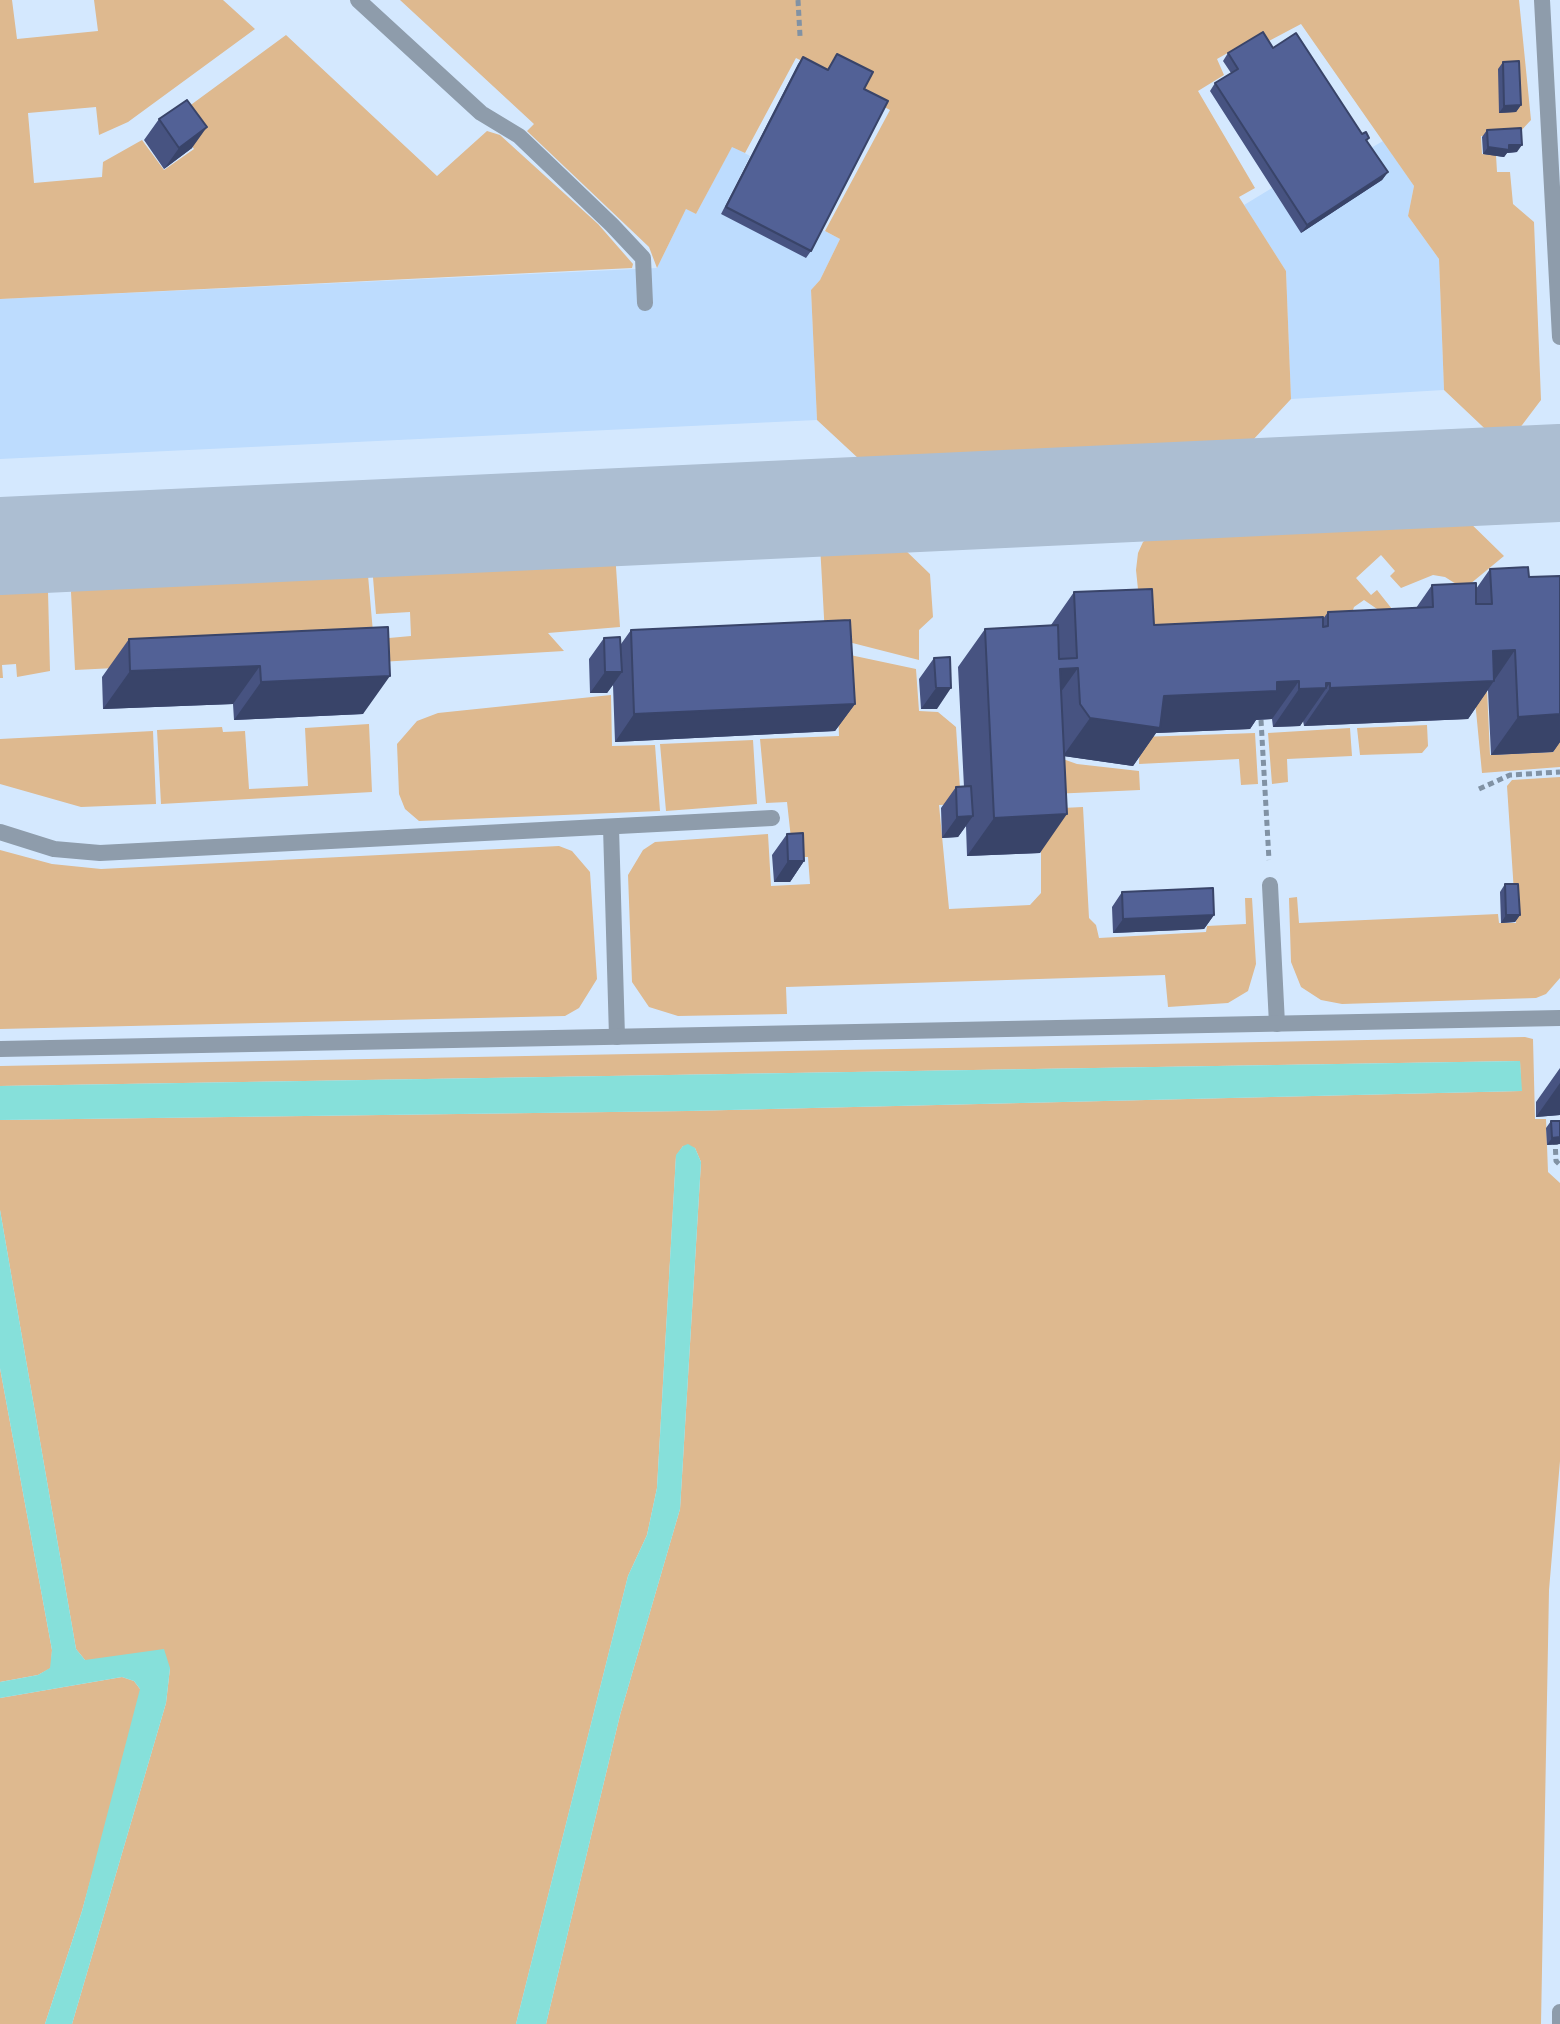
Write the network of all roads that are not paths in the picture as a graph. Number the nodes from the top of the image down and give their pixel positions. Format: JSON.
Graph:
{"nodes":[{"id":1,"x":358,"y":0,"type":"edge"},
{"id":2,"x":1542,"y":0,"type":"edge"},
{"id":3,"x":645,"y":303,"type":"dead end"},
{"id":4,"x":1560,"y":337,"type":"edge"},
{"id":5,"x":772,"y":818,"type":"dead end"},
{"id":6,"x":611,"y":827,"type":"junction"},
{"id":7,"x":0,"y":832,"type":"edge"},
{"id":8,"x":1270,"y":885,"type":"road end"},
{"id":9,"x":1560,"y":1018,"type":"edge"},
{"id":10,"x":1277,"y":1024,"type":"junction"},
{"id":11,"x":617,"y":1037,"type":"junction"},
{"id":12,"x":0,"y":1049,"type":"edge"},
{"id":13,"x":1560,"y":2012,"type":"edge"},
{"id":14,"x":1560,"y":2024,"type":"edge"}],
"edges":[{"from":1,"to":3,"type":"street"},
{"from":2,"to":4,"type":"street"},
{"from":5,"to":6,"type":"street"},
{"from":6,"to":7,"type":"street"},
{"from":6,"to":11,"type":"street"},
{"from":8,"to":10,"type":"street"},
{"from":9,"to":10,"type":"street"},
{"from":10,"to":11,"type":"street"},
{"from":11,"to":12,"type":"street"},
{"from":13,"to":14,"type":"street"}]}
